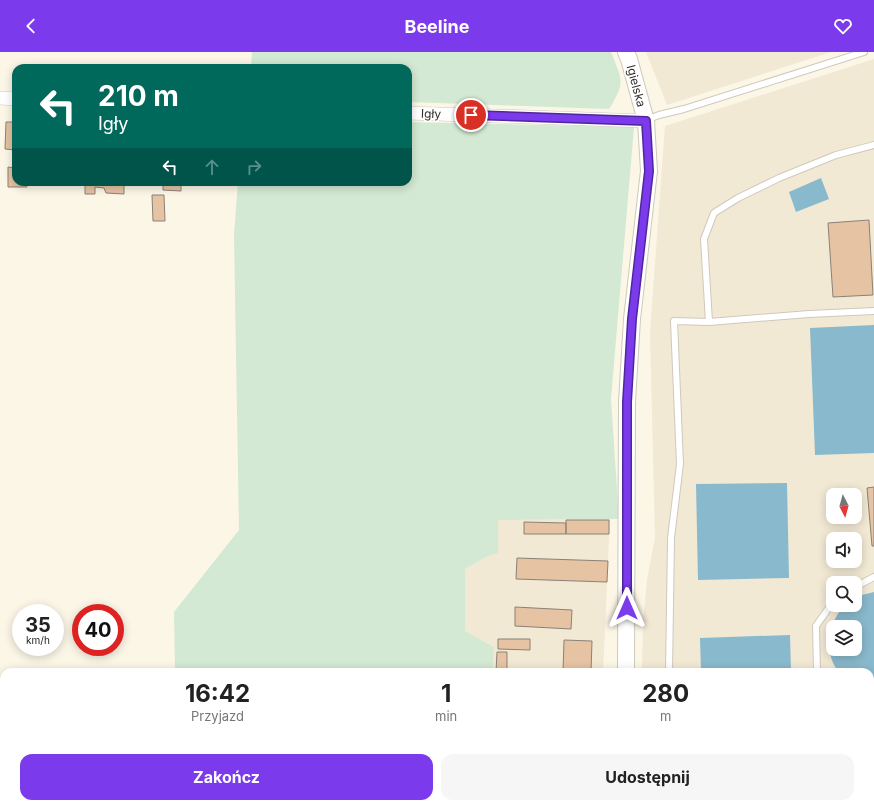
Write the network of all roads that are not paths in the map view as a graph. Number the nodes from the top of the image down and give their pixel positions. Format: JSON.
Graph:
{"nodes":[{"id":1,"x":626,"y":52,"type":"edge"},
{"id":2,"x":864,"y":52,"type":"edge"},
{"id":3,"x":0,"y":98,"type":"edge"},
{"id":4,"x":12,"y":98,"type":"edge"},
{"id":5,"x":412,"y":113,"type":"edge"},
{"id":6,"x":646,"y":121,"type":"junction"},
{"id":7,"x":874,"y":144,"type":"edge"},
{"id":8,"x":874,"y":311,"type":"edge"},
{"id":9,"x":709,"y":322,"type":"junction"},
{"id":10,"x":874,"y":577,"type":"edge"},
{"id":11,"x":862,"y":583,"type":"edge"},
{"id":12,"x":826,"y":612,"type":"edge"},
{"id":13,"x":626,"y":668,"type":"edge"},
{"id":14,"x":669,"y":668,"type":"edge"},
{"id":15,"x":817,"y":668,"type":"edge"}],
"edges":[{"from":1,"to":6,"type":"street","name":"Igielska"},
{"from":2,"to":6,"type":"lane"},
{"from":3,"to":4,"type":"street"},
{"from":5,"to":6,"type":"street","name":"Igły"},
{"from":6,"to":13,"type":"street","name":"Igielska"},
{"from":7,"to":9,"type":"lane"},
{"from":8,"to":9,"type":"lane"},
{"from":9,"to":14,"type":"lane"},
{"from":10,"to":11,"type":"lane"},
{"from":12,"to":15,"type":"lane"}]}
